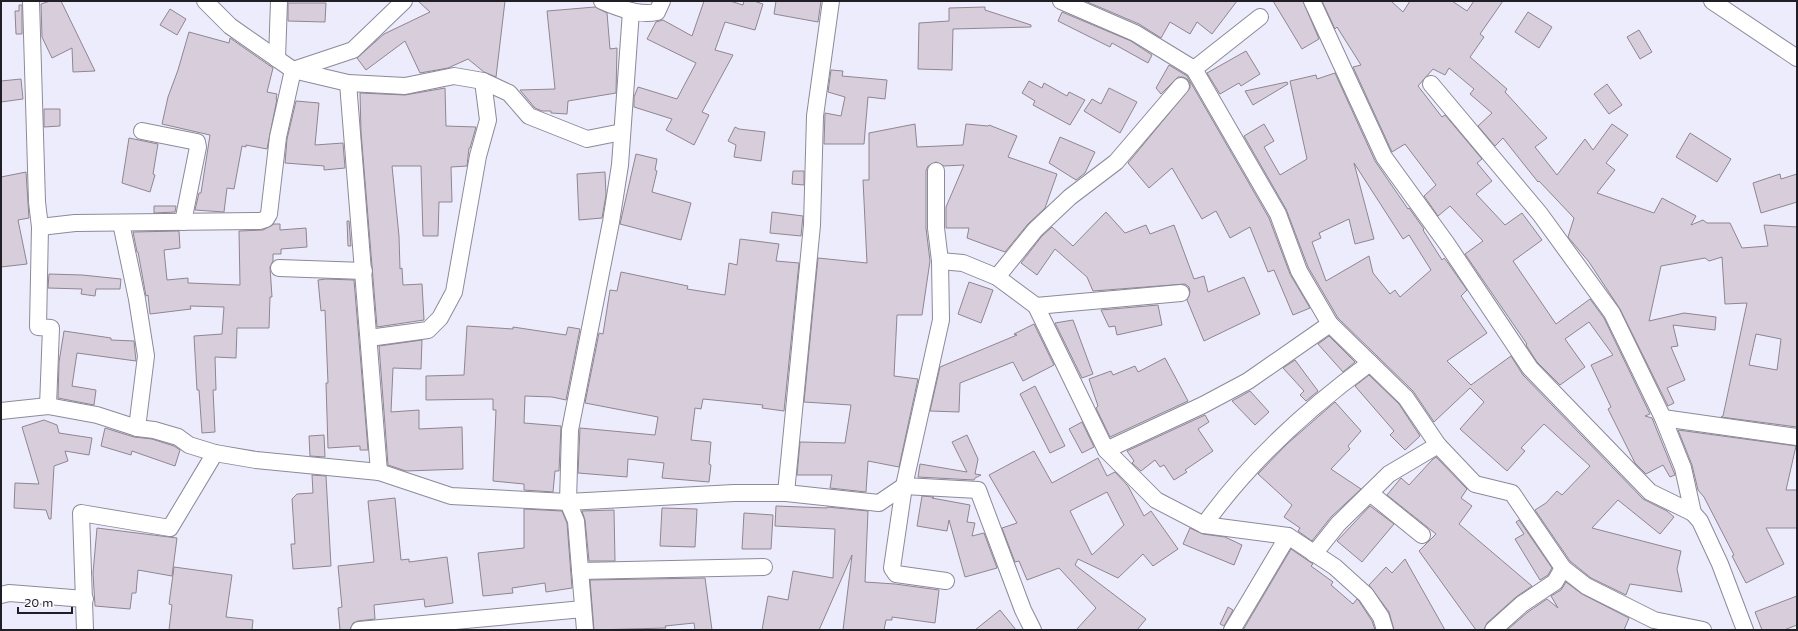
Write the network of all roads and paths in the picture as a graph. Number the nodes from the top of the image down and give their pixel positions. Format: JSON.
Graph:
{"nodes":[{"id":1,"x":31,"y":1,"type":"edge"},
{"id":2,"x":205,"y":1,"type":"edge"},
{"id":3,"x":279,"y":1,"type":"edge"},
{"id":4,"x":404,"y":1,"type":"edge"},
{"id":5,"x":602,"y":1,"type":"edge"},
{"id":6,"x":662,"y":1,"type":"edge"},
{"id":7,"x":831,"y":1,"type":"edge"},
{"id":8,"x":1061,"y":1,"type":"edge"},
{"id":9,"x":1312,"y":1,"type":"edge"},
{"id":10,"x":1712,"y":1,"type":"edge"},
{"id":11,"x":631,"y":11,"type":"junction"},
{"id":12,"x":1260,"y":17,"type":"dead end"},
{"id":13,"x":1797,"y":58,"type":"edge"},
{"id":14,"x":277,"y":59,"type":"junction"},
{"id":15,"x":1194,"y":69,"type":"junction"},
{"id":16,"x":293,"y":70,"type":"junction"},
{"id":17,"x":483,"y":80,"type":"junction"},
{"id":18,"x":348,"y":84,"type":"junction"},
{"id":19,"x":1430,"y":84,"type":"dead end"},
{"id":20,"x":1181,"y":86,"type":"dead end"},
{"id":21,"x":142,"y":131,"type":"dead end"},
{"id":22,"x":622,"y":132,"type":"junction"},
{"id":23,"x":936,"y":171,"type":"dead end"},
{"id":24,"x":183,"y":222,"type":"junction"},
{"id":25,"x":121,"y":223,"type":"junction"},
{"id":26,"x":40,"y":227,"type":"junction"},
{"id":27,"x":940,"y":261,"type":"junction"},
{"id":28,"x":279,"y":268,"type":"dead end"},
{"id":29,"x":364,"y":271,"type":"junction"},
{"id":30,"x":997,"y":277,"type":"junction"},
{"id":31,"x":1181,"y":292,"type":"dead end"},
{"id":32,"x":1036,"y":306,"type":"junction"},
{"id":33,"x":1330,"y":324,"type":"junction"},
{"id":34,"x":369,"y":338,"type":"junction"},
{"id":35,"x":1370,"y":363,"type":"junction"},
{"id":36,"x":48,"y":406,"type":"junction"},
{"id":37,"x":1,"y":411,"type":"edge"},
{"id":38,"x":1663,"y":418,"type":"junction"},
{"id":39,"x":137,"y":428,"type":"junction"},
{"id":40,"x":1797,"y":437,"type":"edge"},
{"id":41,"x":1438,"y":445,"type":"junction"},
{"id":42,"x":1106,"y":450,"type":"junction"},
{"id":43,"x":215,"y":453,"type":"junction"},
{"id":44,"x":380,"y":472,"type":"junction"},
{"id":45,"x":904,"y":486,"type":"junction"},
{"id":46,"x":786,"y":493,"type":"junction"},
{"id":47,"x":1370,"y":493,"type":"junction"},
{"id":48,"x":568,"y":502,"type":"junction"},
{"id":49,"x":1693,"y":513,"type":"junction"},
{"id":50,"x":1204,"y":525,"type":"junction"},
{"id":51,"x":1422,"y":535,"type":"dead end"},
{"id":52,"x":1288,"y":536,"type":"junction"},
{"id":53,"x":1314,"y":554,"type":"junction"},
{"id":54,"x":764,"y":567,"type":"dead end"},
{"id":55,"x":1563,"y":568,"type":"junction"},
{"id":56,"x":580,"y":571,"type":"junction"},
{"id":57,"x":946,"y":581,"type":"dead end"},
{"id":58,"x":1,"y":595,"type":"edge"},
{"id":59,"x":85,"y":599,"type":"junction"},
{"id":60,"x":583,"y":609,"type":"junction"},
{"id":61,"x":85,"y":630,"type":"edge"},
{"id":62,"x":359,"y":630,"type":"edge"},
{"id":63,"x":585,"y":630,"type":"edge"},
{"id":64,"x":1034,"y":630,"type":"edge"},
{"id":65,"x":1232,"y":630,"type":"edge"},
{"id":66,"x":1385,"y":630,"type":"edge"},
{"id":67,"x":1493,"y":630,"type":"edge"},
{"id":68,"x":1703,"y":630,"type":"edge"},
{"id":69,"x":1745,"y":630,"type":"edge"}],
"edges":[{"from":1,"to":26,"type":"street"},
{"from":2,"to":14,"type":"street"},
{"from":3,"to":14,"type":"street"},
{"from":4,"to":16,"type":"street"},
{"from":5,"to":11,"type":"street"},
{"from":6,"to":11,"type":"street"},
{"from":7,"to":46,"type":"street"},
{"from":8,"to":15,"type":"street"},
{"from":9,"to":49,"type":"street"},
{"from":10,"to":13,"type":"street"},
{"from":11,"to":22,"type":"street"},
{"from":12,"to":15,"type":"street"},
{"from":14,"to":16,"type":"street"},
{"from":15,"to":33,"type":"street"},
{"from":16,"to":18,"type":"street"},
{"from":16,"to":24,"type":"street"},
{"from":17,"to":18,"type":"street"},
{"from":17,"to":22,"type":"street"},
{"from":17,"to":34,"type":"street"},
{"from":18,"to":29,"type":"street"},
{"from":19,"to":38,"type":"street"},
{"from":20,"to":30,"type":"street"},
{"from":21,"to":24,"type":"street"},
{"from":22,"to":48,"type":"street"},
{"from":23,"to":27,"type":"street"},
{"from":24,"to":25,"type":"street"},
{"from":25,"to":26,"type":"street"},
{"from":25,"to":39,"type":"street"},
{"from":26,"to":36,"type":"street"},
{"from":27,"to":30,"type":"street"},
{"from":27,"to":45,"type":"street"},
{"from":28,"to":29,"type":"street"},
{"from":29,"to":34,"type":"street"},
{"from":30,"to":32,"type":"street"},
{"from":31,"to":32,"type":"street"},
{"from":32,"to":42,"type":"street"},
{"from":33,"to":35,"type":"street"},
{"from":33,"to":42,"type":"street"},
{"from":34,"to":44,"type":"street"},
{"from":35,"to":41,"type":"street"},
{"from":35,"to":50,"type":"street"},
{"from":36,"to":37,"type":"street"},
{"from":36,"to":39,"type":"street"},
{"from":38,"to":40,"type":"street"},
{"from":38,"to":49,"type":"street"},
{"from":39,"to":43,"type":"street"},
{"from":41,"to":47,"type":"street"},
{"from":41,"to":55,"type":"street"},
{"from":42,"to":50,"type":"street"},
{"from":43,"to":44,"type":"street"},
{"from":43,"to":59,"type":"street"},
{"from":44,"to":48,"type":"street"},
{"from":45,"to":46,"type":"street"},
{"from":45,"to":57,"type":"street"},
{"from":45,"to":64,"type":"street"},
{"from":46,"to":48,"type":"street"},
{"from":47,"to":51,"type":"street"},
{"from":47,"to":53,"type":"street"},
{"from":48,"to":56,"type":"street"},
{"from":49,"to":69,"type":"street"},
{"from":50,"to":52,"type":"street"},
{"from":52,"to":53,"type":"street"},
{"from":52,"to":65,"type":"street"},
{"from":53,"to":66,"type":"street"},
{"from":54,"to":56,"type":"street"},
{"from":55,"to":67,"type":"street"},
{"from":55,"to":68,"type":"street"},
{"from":56,"to":60,"type":"street"},
{"from":58,"to":59,"type":"street"},
{"from":59,"to":61,"type":"street"},
{"from":60,"to":62,"type":"street"},
{"from":60,"to":63,"type":"street"}]}
